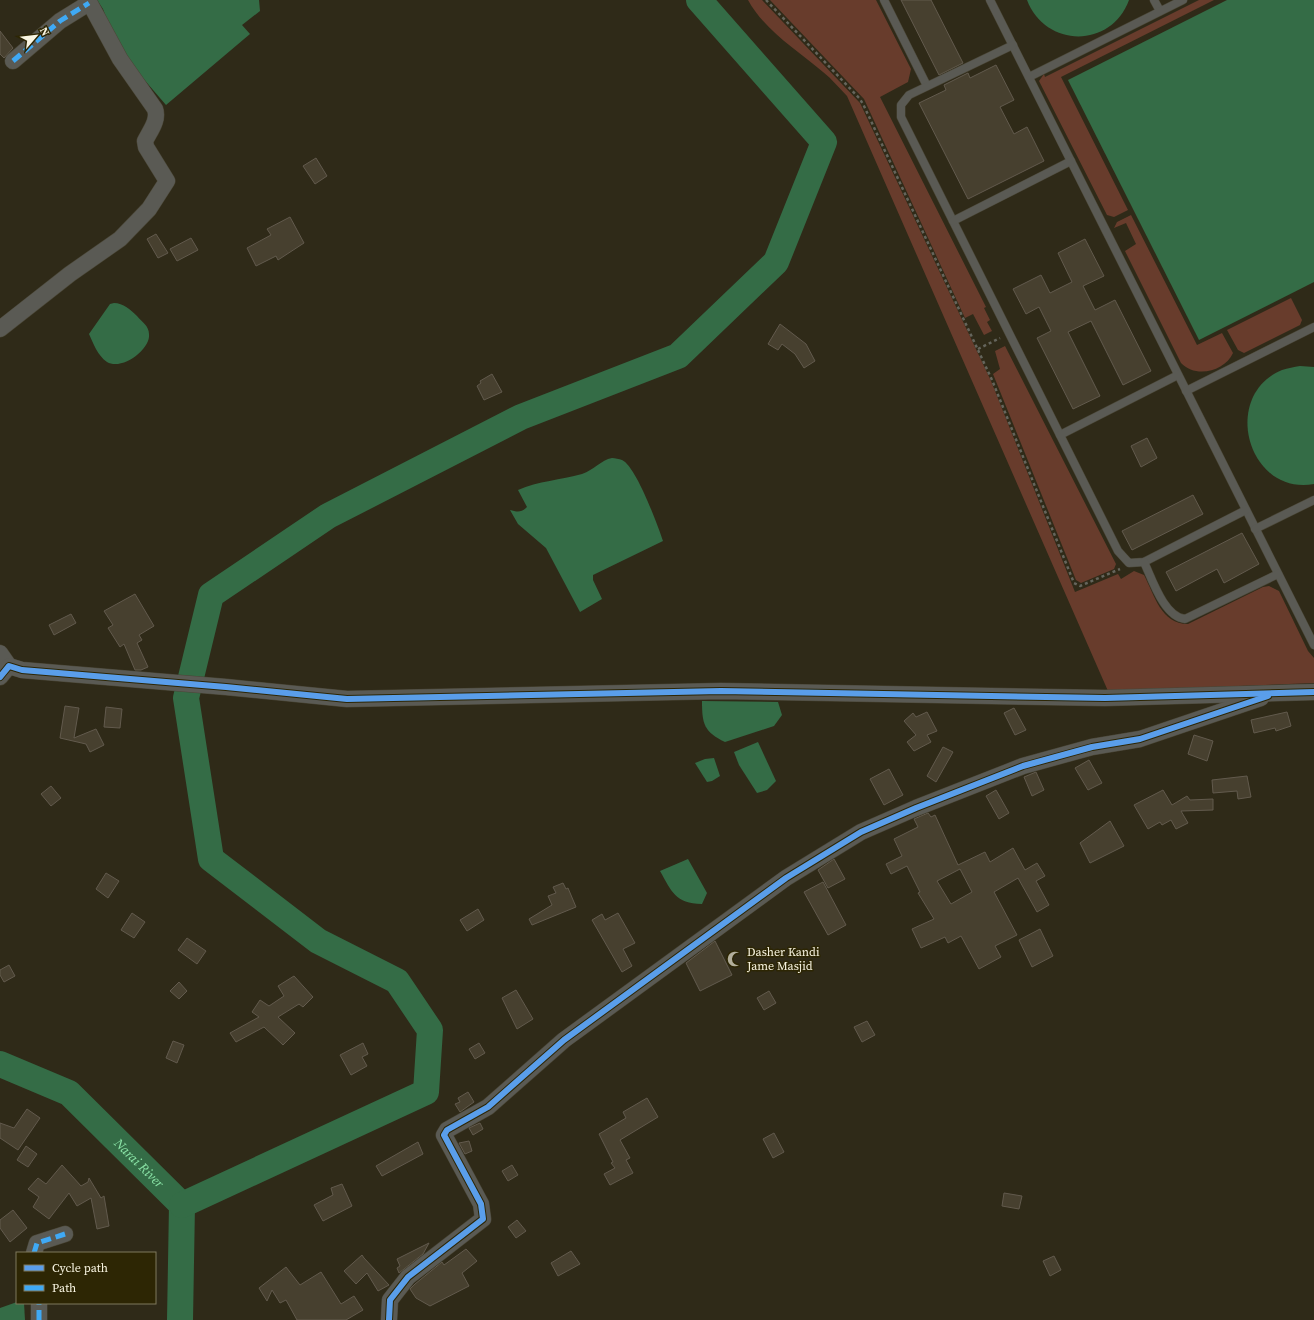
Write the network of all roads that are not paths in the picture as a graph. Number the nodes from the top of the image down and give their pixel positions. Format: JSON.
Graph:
{"nodes":[{"id":1,"x":884,"y":0,"type":"edge"},
{"id":2,"x":990,"y":0,"type":"edge"},
{"id":3,"x":1154,"y":0,"type":"edge"},
{"id":4,"x":1182,"y":0,"type":"edge"},
{"id":5,"x":88,"y":1,"type":"edge"},
{"id":6,"x":1160,"y":11,"type":"junction"},
{"id":7,"x":1013,"y":45,"type":"junction"},
{"id":8,"x":13,"y":61,"type":"dead end"},
{"id":9,"x":1029,"y":77,"type":"junction"},
{"id":10,"x":927,"y":86,"type":"junction"},
{"id":11,"x":1071,"y":161,"type":"junction"},
{"id":12,"x":953,"y":221,"type":"junction"},
{"id":13,"x":1314,"y":327,"type":"edge"},
{"id":14,"x":0,"y":329,"type":"edge"},
{"id":15,"x":1178,"y":375,"type":"junction"},
{"id":16,"x":1186,"y":391,"type":"junction"},
{"id":17,"x":1060,"y":435,"type":"junction"},
{"id":18,"x":1314,"y":500,"type":"edge"},
{"id":19,"x":1246,"y":510,"type":"junction"},
{"id":20,"x":1255,"y":529,"type":"junction"},
{"id":21,"x":1144,"y":562,"type":"junction"},
{"id":22,"x":1278,"y":574,"type":"junction"},
{"id":23,"x":1314,"y":644,"type":"edge"},
{"id":24,"x":8,"y":667,"type":"edge"},
{"id":25,"x":1279,"y":692,"type":"junction"},
{"id":26,"x":1314,"y":692,"type":"edge"},
{"id":27,"x":65,"y":1234,"type":"dead end"},
{"id":28,"x":34,"y":1252,"type":"edge"},
{"id":29,"x":39,"y":1304,"type":"edge"},
{"id":30,"x":39,"y":1320,"type":"edge"},
{"id":31,"x":389,"y":1320,"type":"edge"}],
"edges":[{"from":1,"to":10,"type":"lane"},
{"from":2,"to":7,"type":"lane"},
{"from":3,"to":6,"type":"lane"},
{"from":4,"to":6,"type":"lane"},
{"from":5,"to":8,"type":"street"},
{"from":5,"to":14,"type":"street"},
{"from":6,"to":9,"type":"lane"},
{"from":7,"to":9,"type":"lane"},
{"from":7,"to":10,"type":"lane"},
{"from":9,"to":11,"type":"lane"},
{"from":10,"to":12,"type":"lane"},
{"from":11,"to":12,"type":"lane"},
{"from":11,"to":15,"type":"lane"},
{"from":12,"to":17,"type":"lane"},
{"from":13,"to":16,"type":"lane"},
{"from":15,"to":16,"type":"lane"},
{"from":15,"to":17,"type":"lane"},
{"from":16,"to":19,"type":"lane"},
{"from":17,"to":21,"type":"lane"},
{"from":18,"to":20,"type":"lane"},
{"from":19,"to":20,"type":"lane"},
{"from":19,"to":21,"type":"lane"},
{"from":20,"to":22,"type":"lane"},
{"from":21,"to":22,"type":"lane"},
{"from":22,"to":23,"type":"lane"},
{"from":24,"to":25,"type":"street"},
{"from":25,"to":26,"type":"street"},
{"from":25,"to":31,"type":"street"},
{"from":27,"to":28,"type":"street"},
{"from":29,"to":30,"type":"street"}]}
